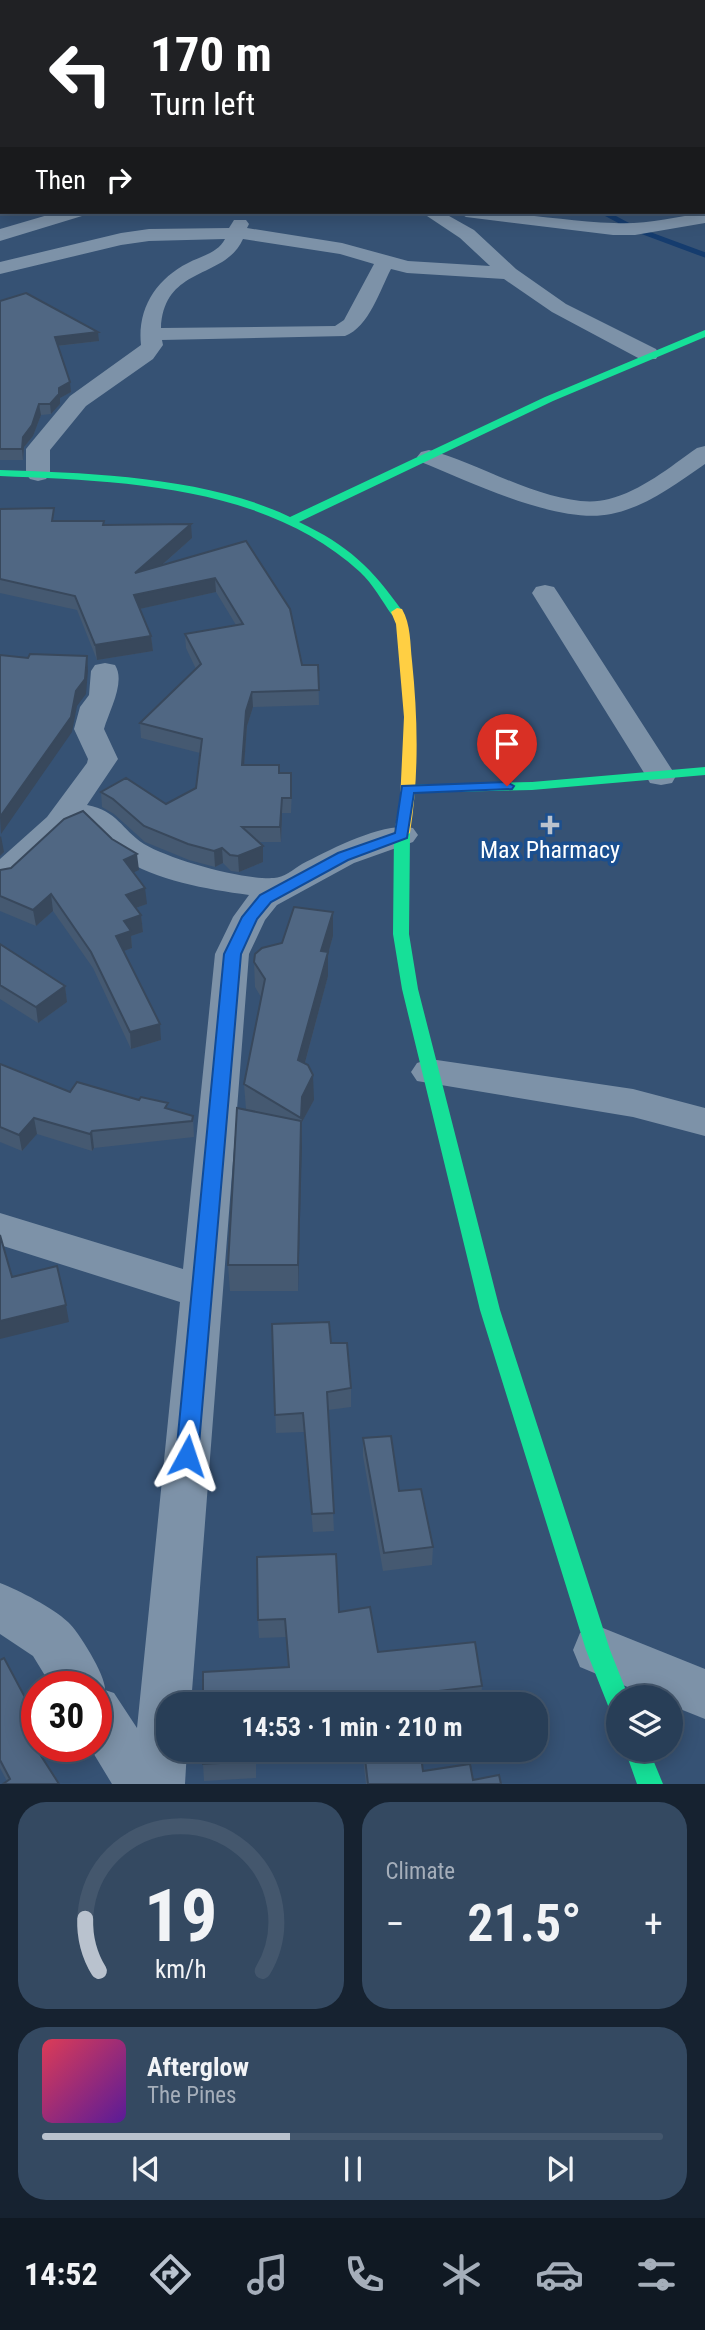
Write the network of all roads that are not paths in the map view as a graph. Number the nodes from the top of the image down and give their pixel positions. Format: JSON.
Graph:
{"nodes":[{"id":1,"x":69,"y":214,"type":"edge"},
{"id":2,"x":249,"y":214,"type":"edge"},
{"id":3,"x":433,"y":214,"type":"edge"},
{"id":4,"x":499,"y":214,"type":"edge"},
{"id":5,"x":532,"y":216,"type":"edge"},
{"id":6,"x":705,"y":218,"type":"edge"},
{"id":7,"x":234,"y":233,"type":"junction"},
{"id":8,"x":0,"y":235,"type":"edge"},
{"id":9,"x":385,"y":262,"type":"junction"},
{"id":10,"x":0,"y":268,"type":"edge"},
{"id":11,"x":509,"y":273,"type":"junction"},
{"id":12,"x":705,"y":332,"type":"edge"},
{"id":13,"x":150,"y":334,"type":"junction"},
{"id":14,"x":648,"y":354,"type":"junction"},
{"id":15,"x":705,"y":453,"type":"edge"},
{"id":16,"x":429,"y":457,"type":"junction"},
{"id":17,"x":0,"y":473,"type":"edge"},
{"id":18,"x":38,"y":474,"type":"junction"},
{"id":19,"x":293,"y":520,"type":"junction"},
{"id":20,"x":545,"y":593,"type":"dead end"},
{"id":21,"x":106,"y":671,"type":"dead end"},
{"id":22,"x":705,"y":771,"type":"edge"},
{"id":23,"x":661,"y":776,"type":"junction"},
{"id":24,"x":408,"y":789,"type":"junction"},
{"id":25,"x":60,"y":821,"type":"junction"},
{"id":26,"x":402,"y":835,"type":"junction"},
{"id":27,"x":0,"y":875,"type":"edge"},
{"id":28,"x":282,"y":890,"type":"junction"},
{"id":29,"x":430,"y":1072,"type":"junction"},
{"id":30,"x":705,"y":1122,"type":"edge"},
{"id":31,"x":0,"y":1229,"type":"edge"},
{"id":32,"x":202,"y":1292,"type":"junction"},
{"id":33,"x":0,"y":1606,"type":"edge"},
{"id":34,"x":598,"y":1650,"type":"junction"},
{"id":35,"x":71,"y":1671,"type":"edge"},
{"id":36,"x":612,"y":1685,"type":"edge"},
{"id":37,"x":705,"y":1694,"type":"edge"},
{"id":38,"x":112,"y":1736,"type":"edge"},
{"id":39,"x":642,"y":1762,"type":"edge"},
{"id":40,"x":143,"y":1784,"type":"edge"},
{"id":41,"x":158,"y":1784,"type":"edge"},
{"id":42,"x":650,"y":1784,"type":"edge"}],
"edges":[{"from":1,"to":8,"type":"street"},
{"from":2,"to":7,"type":"street"},
{"from":3,"to":11,"type":"street"},
{"from":4,"to":5,"type":"street"},
{"from":5,"to":6,"type":"street"},
{"from":7,"to":9,"type":"street"},
{"from":7,"to":10,"type":"street"},
{"from":7,"to":13,"type":"street"},
{"from":9,"to":11,"type":"street"},
{"from":9,"to":13,"type":"street"},
{"from":11,"to":14,"type":"street"},
{"from":12,"to":14,"type":"main road"},
{"from":13,"to":18,"type":"street"},
{"from":14,"to":16,"type":"main road"},
{"from":15,"to":16,"type":"street"},
{"from":16,"to":19,"type":"main road"},
{"from":17,"to":18,"type":"main road"},
{"from":18,"to":19,"type":"main road"},
{"from":19,"to":24,"type":"main road"},
{"from":20,"to":23,"type":"street"},
{"from":21,"to":25,"type":"street"},
{"from":22,"to":23,"type":"main road"},
{"from":23,"to":24,"type":"main road"},
{"from":24,"to":26,"type":"main road"},
{"from":25,"to":27,"type":"street"},
{"from":25,"to":28,"type":"street"},
{"from":26,"to":28,"type":"street"},
{"from":26,"to":29,"type":"main road"},
{"from":28,"to":32,"type":"street"},
{"from":29,"to":30,"type":"street"},
{"from":29,"to":34,"type":"main road"},
{"from":31,"to":32,"type":"street"},
{"from":32,"to":41,"type":"street"},
{"from":33,"to":35,"type":"street"},
{"from":34,"to":36,"type":"main road"},
{"from":34,"to":37,"type":"street"},
{"from":38,"to":40,"type":"street"},
{"from":39,"to":42,"type":"main road"}]}
